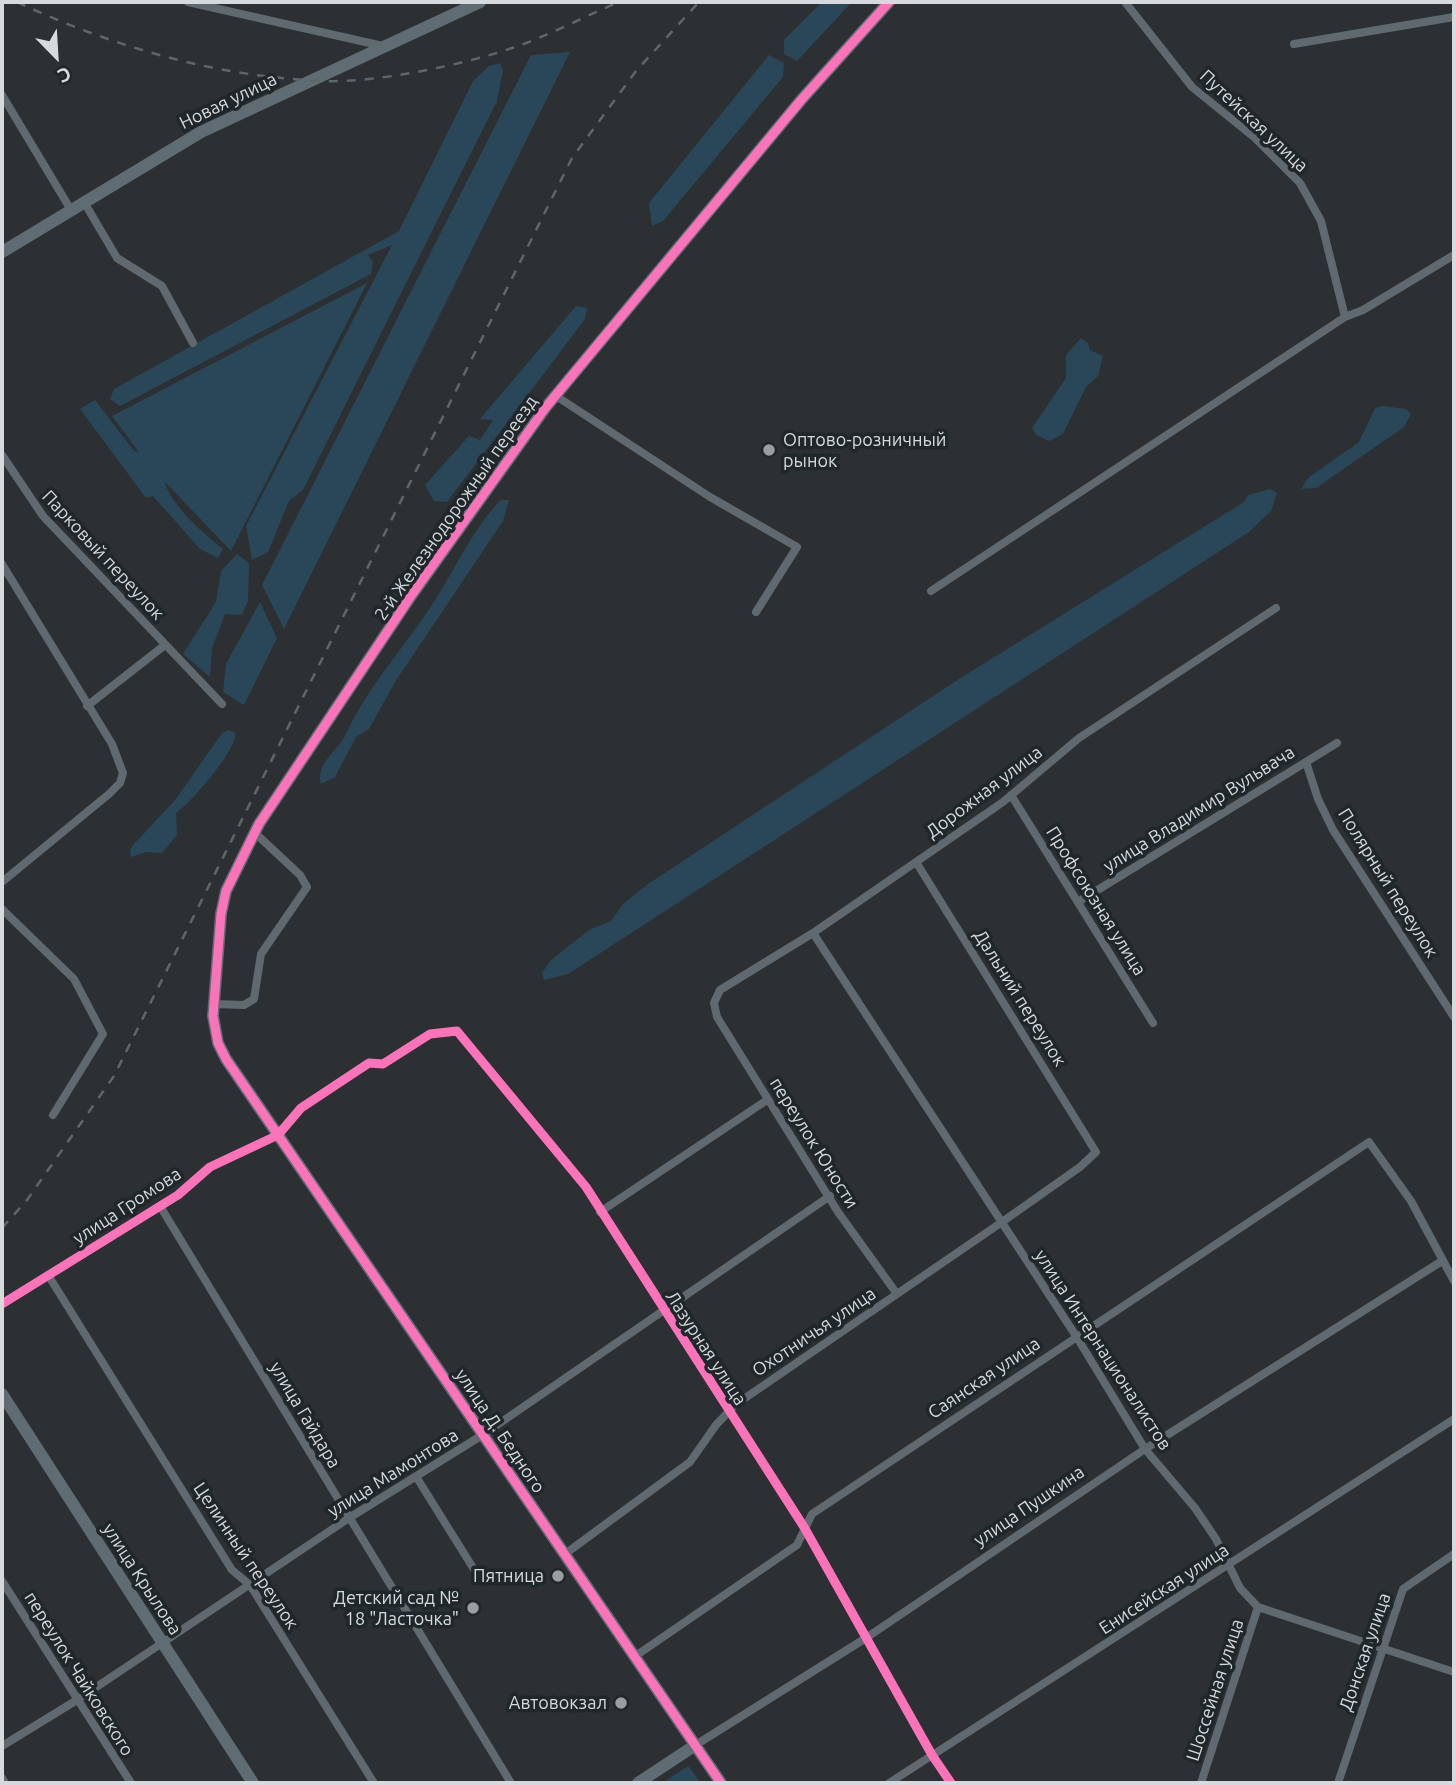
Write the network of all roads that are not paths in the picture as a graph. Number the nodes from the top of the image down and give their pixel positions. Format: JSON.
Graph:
{"nodes":[{"id":1,"x":188,"y":2,"type":"edge"},
{"id":2,"x":480,"y":2,"type":"edge"},
{"id":3,"x":889,"y":2,"type":"edge"},
{"id":4,"x":1125,"y":2,"type":"edge"},
{"id":5,"x":1454,"y":18,"type":"edge"},
{"id":6,"x":1294,"y":44,"type":"dead end"},
{"id":7,"x":383,"y":46,"type":"junction"},
{"id":8,"x":2,"y":95,"type":"edge"},
{"id":9,"x":84,"y":202,"type":"junction"},
{"id":10,"x":71,"y":210,"type":"junction"},
{"id":11,"x":2,"y":252,"type":"edge"},
{"id":12,"x":1454,"y":255,"type":"edge"},
{"id":13,"x":1345,"y":317,"type":"junction"},
{"id":14,"x":193,"y":343,"type":"dead end"},
{"id":15,"x":556,"y":396,"type":"junction"},
{"id":16,"x":2,"y":454,"type":"edge"},
{"id":17,"x":2,"y":564,"type":"edge"},
{"id":18,"x":931,"y":591,"type":"dead end"},
{"id":19,"x":1276,"y":608,"type":"dead end"},
{"id":20,"x":757,"y":611,"type":"dead end"},
{"id":21,"x":165,"y":645,"type":"junction"},
{"id":22,"x":222,"y":704,"type":"dead end"},
{"id":23,"x":88,"y":706,"type":"junction"},
{"id":24,"x":1337,"y":743,"type":"dead end"},
{"id":25,"x":1306,"y":762,"type":"junction"},
{"id":26,"x":1012,"y":795,"type":"junction"},
{"id":27,"x":254,"y":832,"type":"junction"},
{"id":28,"x":916,"y":862,"type":"junction"},
{"id":29,"x":2,"y":882,"type":"edge"},
{"id":30,"x":1078,"y":902,"type":"junction"},
{"id":31,"x":2,"y":909,"type":"edge"},
{"id":32,"x":813,"y":933,"type":"junction"},
{"id":33,"x":714,"y":1003,"type":"joint"},
{"id":34,"x":214,"y":1004,"type":"junction"},
{"id":35,"x":1454,"y":1017,"type":"edge"},
{"id":36,"x":1153,"y":1024,"type":"dead end"},
{"id":37,"x":369,"y":1063,"type":"joint"},
{"id":38,"x":253,"y":1097,"type":"joint"},
{"id":39,"x":767,"y":1100,"type":"junction"},
{"id":40,"x":53,"y":1115,"type":"dead end"},
{"id":41,"x":278,"y":1135,"type":"junction"},
{"id":42,"x":1096,"y":1152,"type":"joint"},
{"id":43,"x":830,"y":1196,"type":"junction"},
{"id":44,"x":160,"y":1206,"type":"junction"},
{"id":45,"x":600,"y":1212,"type":"junction"},
{"id":46,"x":1002,"y":1222,"type":"junction"},
{"id":47,"x":1442,"y":1261,"type":"junction"},
{"id":48,"x":48,"y":1275,"type":"junction"},
{"id":49,"x":1454,"y":1281,"type":"edge"},
{"id":50,"x":897,"y":1294,"type":"junction"},
{"id":51,"x":2,"y":1304,"type":"edge"},
{"id":52,"x":662,"y":1310,"type":"junction"},
{"id":53,"x":1076,"y":1336,"type":"junction"},
{"id":54,"x":2,"y":1394,"type":"edge"},
{"id":55,"x":728,"y":1413,"type":"junction"},
{"id":56,"x":1454,"y":1419,"type":"edge"},
{"id":57,"x":484,"y":1434,"type":"junction"},
{"id":58,"x":1145,"y":1449,"type":"junction"},
{"id":59,"x":417,"y":1478,"type":"junction"},
{"id":60,"x":349,"y":1518,"type":"junction"},
{"id":61,"x":804,"y":1527,"type":"junction"},
{"id":62,"x":1454,"y":1554,"type":"edge"},
{"id":63,"x":565,"y":1555,"type":"junction"},
{"id":64,"x":1230,"y":1565,"type":"junction"},
{"id":65,"x":475,"y":1571,"type":"dead end"},
{"id":66,"x":2,"y":1581,"type":"edge"},
{"id":67,"x":250,"y":1586,"type":"junction"},
{"id":68,"x":1258,"y":1607,"type":"junction"},
{"id":69,"x":866,"y":1638,"type":"junction"},
{"id":70,"x":162,"y":1644,"type":"junction"},
{"id":71,"x":1382,"y":1647,"type":"junction"},
{"id":72,"x":634,"y":1657,"type":"junction"},
{"id":73,"x":1454,"y":1672,"type":"edge"},
{"id":74,"x":78,"y":1700,"type":"junction"},
{"id":75,"x":2,"y":1746,"type":"edge"},
{"id":76,"x":694,"y":1746,"type":"junction"},
{"id":77,"x":932,"y":1755,"type":"junction"},
{"id":78,"x":2,"y":1778,"type":"edge"},
{"id":79,"x":5,"y":1783,"type":"edge"},
{"id":80,"x":131,"y":1783,"type":"edge"},
{"id":81,"x":253,"y":1783,"type":"edge"},
{"id":82,"x":374,"y":1783,"type":"edge"},
{"id":83,"x":511,"y":1783,"type":"edge"},
{"id":84,"x":638,"y":1783,"type":"edge"},
{"id":85,"x":721,"y":1783,"type":"edge"},
{"id":86,"x":889,"y":1783,"type":"edge"},
{"id":87,"x":951,"y":1783,"type":"edge"},
{"id":88,"x":1201,"y":1783,"type":"edge"},
{"id":89,"x":1338,"y":1783,"type":"edge"}],
"edges":[{"from":1,"to":7,"type":"street"},
{"from":2,"to":7,"type":"street","name":"Новая улица"},
{"from":3,"to":15,"type":"street","name":"2-й Железнодорожный переезд"},
{"from":4,"to":13,"type":"street","name":"Путейская улица"},
{"from":5,"to":6,"type":"street"},
{"from":7,"to":9,"type":"street","name":"Новая улица"},
{"from":8,"to":10,"type":"street"},
{"from":9,"to":10,"type":"street","name":"Новая улица"},
{"from":9,"to":14,"type":"street"},
{"from":10,"to":11,"type":"street","name":"Новая улица"},
{"from":12,"to":13,"type":"street"},
{"from":13,"to":18,"type":"street"},
{"from":15,"to":20,"type":"street"},
{"from":15,"to":27,"type":"street","name":"2-й Железнодорожный переезд"},
{"from":16,"to":21,"type":"street","name":"Парковый переулок"},
{"from":17,"to":23,"type":"street"},
{"from":19,"to":26,"type":"street","name":"Дорожная улица"},
{"from":21,"to":22,"type":"street","name":"Парковый переулок"},
{"from":21,"to":23,"type":"street","name":"Парковый переулок"},
{"from":23,"to":29,"type":"street"},
{"from":24,"to":25,"type":"street","name":"улица Владимир Вульвача"},
{"from":25,"to":30,"type":"street","name":"улица Владимир Вульвача"},
{"from":25,"to":35,"type":"street","name":"Полярный переулок"},
{"from":26,"to":28,"type":"street","name":"Дорожная улица"},
{"from":26,"to":30,"type":"street","name":"Профсоюзная улица"},
{"from":27,"to":34,"type":"street","name":"2-й Железнодорожный переезд"},
{"from":27,"to":34,"type":"street"},
{"from":28,"to":32,"type":"street","name":"Дорожная улица"},
{"from":28,"to":42,"type":"street","name":"Дальний переулок"},
{"from":30,"to":36,"type":"street","name":"Профсоюзная улица"},
{"from":31,"to":40,"type":"street"},
{"from":32,"to":33,"type":"street","name":"Дорожная улица"},
{"from":32,"to":46,"type":"street","name":"улица Интернационалистов"},
{"from":33,"to":39,"type":"street","name":"переулок Юности"},
{"from":34,"to":38,"type":"street","name":"2-й Железнодорожный переезд"},
{"from":37,"to":41,"type":"street","name":"улица Громова"},
{"from":37,"to":45,"type":"street","name":"Лазурная улица"},
{"from":38,"to":41,"type":"street","name":"улица Д. Бедного"},
{"from":39,"to":43,"type":"street","name":"переулок Юности"},
{"from":39,"to":45,"type":"street"},
{"from":41,"to":44,"type":"street","name":"улица Громова"},
{"from":41,"to":57,"type":"street","name":"улица Д. Бедного"},
{"from":42,"to":46,"type":"street","name":"Охотничья улица"},
{"from":43,"to":50,"type":"street","name":"переулок Юности"},
{"from":43,"to":52,"type":"street","name":"улица Мамонтова"},
{"from":44,"to":48,"type":"street","name":"улица Громова"},
{"from":44,"to":60,"type":"street","name":"улица Гайдара"},
{"from":45,"to":52,"type":"street","name":"Лазурная улица"},
{"from":46,"to":50,"type":"street","name":"Охотничья улица"},
{"from":46,"to":53,"type":"street","name":"улица Интернационалистов"},
{"from":47,"to":49,"type":"street"},
{"from":47,"to":53,"type":"street","name":"Саянская улица"},
{"from":47,"to":58,"type":"street","name":"улица Пушкина"},
{"from":48,"to":51,"type":"street","name":"улица Громова"},
{"from":48,"to":67,"type":"street","name":"Целинный переулок"},
{"from":50,"to":55,"type":"street","name":"Охотничья улица"},
{"from":52,"to":55,"type":"street","name":"Лазурная улица"},
{"from":52,"to":57,"type":"street","name":"улица Мамонтова"},
{"from":53,"to":58,"type":"street","name":"улица Интернационалистов"},
{"from":53,"to":61,"type":"street","name":"Саянская улица"},
{"from":54,"to":70,"type":"street","name":"улица Крылова"},
{"from":55,"to":61,"type":"street","name":"Лазурная улица"},
{"from":55,"to":63,"type":"street","name":"Охотничья улица"},
{"from":56,"to":64,"type":"street","name":"Енисейская улица"},
{"from":57,"to":59,"type":"street","name":"улица Мамонтова"},
{"from":57,"to":63,"type":"street","name":"улица Д. Бедного"},
{"from":58,"to":64,"type":"street","name":"улица Интернационалистов"},
{"from":58,"to":69,"type":"street","name":"улица Пушкина"},
{"from":59,"to":60,"type":"street","name":"улица Мамонтова"},
{"from":59,"to":65,"type":"street"},
{"from":60,"to":67,"type":"street","name":"улица Мамонтова"},
{"from":60,"to":83,"type":"street","name":"улица Гайдара"},
{"from":61,"to":69,"type":"street","name":"Лазурная улица"},
{"from":61,"to":72,"type":"street","name":"Саянская улица"},
{"from":62,"to":71,"type":"street","name":"Донская улица"},
{"from":63,"to":72,"type":"street","name":"улица Д. Бедного"},
{"from":64,"to":68,"type":"street","name":"улица Интернационалистов"},
{"from":64,"to":77,"type":"street","name":"Енисейская улица"},
{"from":66,"to":74,"type":"street","name":"переулок Чайковского"},
{"from":67,"to":70,"type":"street","name":"улица Мамонтова"},
{"from":67,"to":82,"type":"street","name":"Целинный переулок"},
{"from":68,"to":71,"type":"street"},
{"from":68,"to":88,"type":"street","name":"Шоссейная улица"},
{"from":69,"to":76,"type":"street","name":"улица Пушкина"},
{"from":69,"to":77,"type":"street","name":"Лазурная улица"},
{"from":70,"to":74,"type":"street","name":"улица Мамонтова"},
{"from":70,"to":81,"type":"street","name":"улица Крылова"},
{"from":71,"to":73,"type":"street"},
{"from":71,"to":89,"type":"street","name":"Донская улица"},
{"from":72,"to":76,"type":"street","name":"улица Д. Бедного"},
{"from":74,"to":75,"type":"street","name":"улица Мамонтова"},
{"from":74,"to":80,"type":"street","name":"переулок Чайковского"},
{"from":76,"to":84,"type":"street","name":"улица Пушкина"},
{"from":76,"to":85,"type":"street","name":"улица Д. Бедного"},
{"from":77,"to":86,"type":"street","name":"Енисейская улица"},
{"from":77,"to":87,"type":"street","name":"Лазурная улица"},
{"from":78,"to":79,"type":"street"}]}
